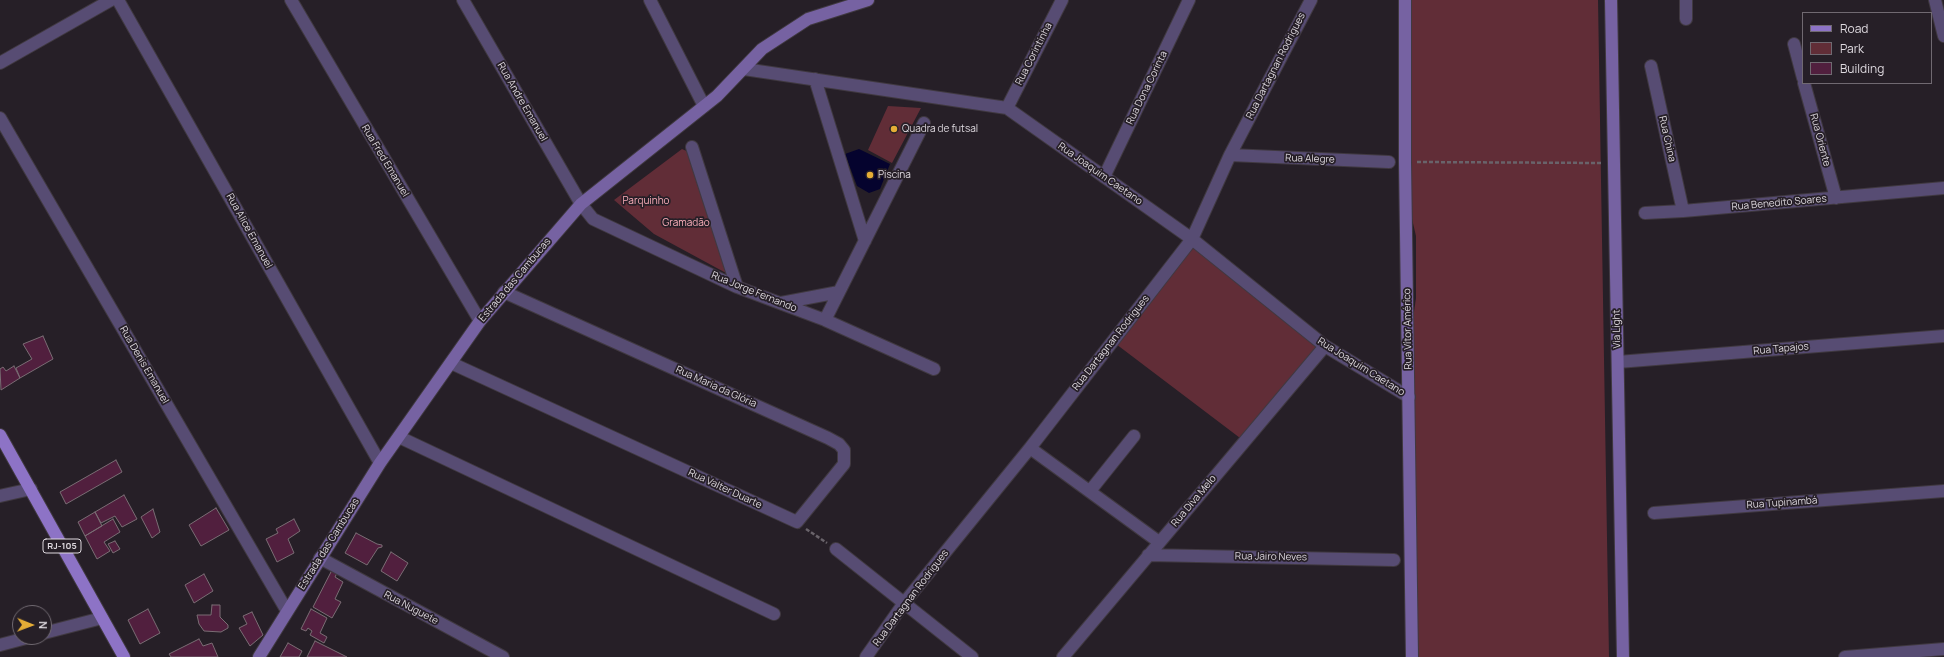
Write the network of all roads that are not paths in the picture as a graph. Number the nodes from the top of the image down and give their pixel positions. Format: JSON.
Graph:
{"nodes":[{"id":1,"x":111,"y":0,"type":"edge"},
{"id":2,"x":118,"y":0,"type":"edge"},
{"id":3,"x":290,"y":0,"type":"edge"},
{"id":4,"x":462,"y":0,"type":"edge"},
{"id":5,"x":650,"y":0,"type":"edge"},
{"id":6,"x":868,"y":0,"type":"edge"},
{"id":7,"x":1062,"y":0,"type":"edge"},
{"id":8,"x":1189,"y":0,"type":"edge"},
{"id":9,"x":1311,"y":0,"type":"edge"},
{"id":10,"x":1405,"y":0,"type":"edge"},
{"id":11,"x":1611,"y":0,"type":"edge"},
{"id":12,"x":1686,"y":0,"type":"edge"},
{"id":13,"x":1935,"y":0,"type":"edge"},
{"id":14,"x":1686,"y":19,"type":"dead end"},
{"id":15,"x":1944,"y":36,"type":"edge"},
{"id":16,"x":1794,"y":44,"type":"dead end"},
{"id":17,"x":0,"y":63,"type":"edge"},
{"id":18,"x":1651,"y":66,"type":"dead end"},
{"id":19,"x":744,"y":69,"type":"junction"},
{"id":20,"x":1802,"y":74,"type":"edge"},
{"id":21,"x":815,"y":79,"type":"junction"},
{"id":22,"x":1804,"y":84,"type":"edge"},
{"id":23,"x":704,"y":106,"type":"junction"},
{"id":24,"x":1007,"y":108,"type":"junction"},
{"id":25,"x":0,"y":118,"type":"edge"},
{"id":26,"x":924,"y":123,"type":"dead end"},
{"id":27,"x":692,"y":147,"type":"dead end"},
{"id":28,"x":1230,"y":155,"type":"junction"},
{"id":29,"x":1388,"y":162,"type":"dead end"},
{"id":30,"x":1104,"y":177,"type":"junction"},
{"id":31,"x":1944,"y":188,"type":"edge"},
{"id":32,"x":1836,"y":198,"type":"junction"},
{"id":33,"x":581,"y":204,"type":"junction"},
{"id":34,"x":1683,"y":211,"type":"junction"},
{"id":35,"x":1645,"y":213,"type":"dead end"},
{"id":36,"x":1192,"y":239,"type":"junction"},
{"id":37,"x":865,"y":241,"type":"junction"},
{"id":38,"x":737,"y":287,"type":"junction"},
{"id":39,"x":504,"y":292,"type":"junction"},
{"id":40,"x":839,"y":292,"type":"junction"},
{"id":41,"x":780,"y":303,"type":"junction"},
{"id":42,"x":825,"y":320,"type":"junction"},
{"id":43,"x":480,"y":321,"type":"junction"},
{"id":44,"x":1944,"y":336,"type":"edge"},
{"id":45,"x":1325,"y":346,"type":"junction"},
{"id":46,"x":1618,"y":362,"type":"junction"},
{"id":47,"x":451,"y":363,"type":"junction"},
{"id":48,"x":934,"y":369,"type":"dead end"},
{"id":49,"x":1408,"y":397,"type":"junction"},
{"id":50,"x":0,"y":435,"type":"edge"},
{"id":51,"x":1134,"y":436,"type":"dead end"},
{"id":52,"x":399,"y":437,"type":"junction"},
{"id":53,"x":1030,"y":448,"type":"junction"},
{"id":54,"x":380,"y":463,"type":"junction"},
{"id":55,"x":31,"y":489,"type":"junction"},
{"id":56,"x":1090,"y":491,"type":"junction"},
{"id":57,"x":1944,"y":491,"type":"edge"},
{"id":58,"x":0,"y":496,"type":"edge"},
{"id":59,"x":1654,"y":513,"type":"dead end"},
{"id":60,"x":797,"y":522,"type":"joint"},
{"id":61,"x":1159,"y":542,"type":"junction"},
{"id":62,"x":836,"y":549,"type":"road end"},
{"id":63,"x":1148,"y":555,"type":"junction"},
{"id":64,"x":320,"y":558,"type":"junction"},
{"id":65,"x":1394,"y":560,"type":"dead end"},
{"id":66,"x":904,"y":603,"type":"junction"},
{"id":67,"x":287,"y":612,"type":"junction"},
{"id":68,"x":774,"y":614,"type":"dead end"},
{"id":69,"x":102,"y":618,"type":"junction"},
{"id":70,"x":52,"y":631,"type":"edge"},
{"id":71,"x":12,"y":642,"type":"edge"},
{"id":72,"x":0,"y":645,"type":"edge"},
{"id":73,"x":1944,"y":649,"type":"edge"},
{"id":74,"x":1863,"y":656,"type":"edge"},
{"id":75,"x":124,"y":657,"type":"edge"},
{"id":76,"x":259,"y":657,"type":"edge"},
{"id":77,"x":503,"y":657,"type":"edge"},
{"id":78,"x":866,"y":657,"type":"edge"},
{"id":79,"x":972,"y":657,"type":"edge"},
{"id":80,"x":1063,"y":657,"type":"edge"},
{"id":81,"x":1412,"y":657,"type":"edge"},
{"id":82,"x":1623,"y":657,"type":"edge"},
{"id":83,"x":1845,"y":657,"type":"edge"}],
"edges":[{"from":1,"to":17,"type":"street"},
{"from":2,"to":54,"type":"street","name":"Rua Alice Emanuel"},
{"from":3,"to":43,"type":"street","name":"Rua Fred Emanuel"},
{"from":4,"to":33,"type":"street","name":"Rua Andre Emanuel"},
{"from":5,"to":23,"type":"street"},
{"from":6,"to":19,"type":"street","name":"Estrada das Cambucas"},
{"from":7,"to":24,"type":"street","name":"Rua Corintinha"},
{"from":8,"to":30,"type":"street","name":"Rua Dona Corinta"},
{"from":9,"to":28,"type":"street","name":"Rua Dartagnan Rodrigues"},
{"from":10,"to":49,"type":"street","name":"Rua Vítor Américo"},
{"from":11,"to":46,"type":"street","name":"Via Light"},
{"from":12,"to":14,"type":"street"},
{"from":13,"to":15,"type":"street"},
{"from":16,"to":20,"type":"street"},
{"from":18,"to":34,"type":"street","name":"Rua China"},
{"from":19,"to":21,"type":"street","name":"Rua Joaquim Caetano"},
{"from":19,"to":23,"type":"street","name":"Estrada das Cambucas"},
{"from":21,"to":24,"type":"street","name":"Rua Joaquim Caetano"},
{"from":21,"to":37,"type":"street"},
{"from":22,"to":32,"type":"street","name":"Rua Oriente"},
{"from":23,"to":33,"type":"street","name":"Estrada das Cambucas"},
{"from":24,"to":30,"type":"street","name":"Rua Joaquim Caetano"},
{"from":25,"to":67,"type":"street","name":"Rua Denis Emanuel"},
{"from":26,"to":37,"type":"street"},
{"from":27,"to":38,"type":"street"},
{"from":28,"to":29,"type":"street","name":"Rua Alegre"},
{"from":28,"to":36,"type":"street","name":"Rua Dartagnan Rodrigues"},
{"from":30,"to":36,"type":"street","name":"Rua Joaquim Caetano"},
{"from":31,"to":32,"type":"street","name":"Rua Benedito Soares"},
{"from":32,"to":34,"type":"street","name":"Rua Benedito Soares"},
{"from":33,"to":38,"type":"street","name":"Rua Jorge Fernando"},
{"from":33,"to":39,"type":"street","name":"Estrada das Cambucas"},
{"from":34,"to":35,"type":"street","name":"Rua Benedito Soares"},
{"from":36,"to":45,"type":"street","name":"Rua Joaquim Caetano"},
{"from":36,"to":53,"type":"street","name":"Rua Dartagnan Rodrigues"},
{"from":37,"to":40,"type":"street"},
{"from":38,"to":41,"type":"street","name":"Rua Jorge Fernando"},
{"from":39,"to":43,"type":"street","name":"Estrada das Cambucas"},
{"from":39,"to":60,"type":"street","name":"Rua Maria da Glória"},
{"from":40,"to":41,"type":"street"},
{"from":40,"to":42,"type":"street"},
{"from":41,"to":42,"type":"street","name":"Rua Jorge Fernando"},
{"from":42,"to":48,"type":"street","name":"Rua Jorge Fernando"},
{"from":43,"to":47,"type":"street","name":"Estrada das Cambucas"},
{"from":44,"to":46,"type":"street","name":"Rua Tapajos"},
{"from":45,"to":49,"type":"street","name":"Rua Joaquim Caetano"},
{"from":45,"to":61,"type":"street","name":"Rua Diva Melo"},
{"from":46,"to":82,"type":"street","name":"Via Light"},
{"from":47,"to":52,"type":"street","name":"Estrada das Cambucas"},
{"from":47,"to":60,"type":"street","name":"Rua Valter Duarte"},
{"from":49,"to":81,"type":"street","name":"Rua Vítor Américo"},
{"from":50,"to":55,"type":"main road","number":"RJ-105"},
{"from":51,"to":56,"type":"street"},
{"from":52,"to":54,"type":"street","name":"Estrada das Cambucas"},
{"from":52,"to":68,"type":"street"},
{"from":53,"to":56,"type":"street"},
{"from":53,"to":66,"type":"street","name":"Rua Dartagnan Rodrigues"},
{"from":54,"to":64,"type":"street","name":"Estrada das Cambucas"},
{"from":55,"to":58,"type":"street"},
{"from":55,"to":69,"type":"main road","number":"RJ-105"},
{"from":56,"to":61,"type":"street"},
{"from":57,"to":59,"type":"street","name":"Rua Tupinambá"},
{"from":61,"to":63,"type":"street","name":"Rua Diva Melo"},
{"from":62,"to":66,"type":"street"},
{"from":63,"to":65,"type":"street","name":"Rua Jairo Neves"},
{"from":63,"to":80,"type":"street","name":"Rua Diva Melo"},
{"from":64,"to":67,"type":"street","name":"Estrada das Cambucas"},
{"from":64,"to":77,"type":"street","name":"Rua Nuguete"},
{"from":66,"to":78,"type":"street","name":"Rua Dartagnan Rodrigues"},
{"from":66,"to":79,"type":"street"},
{"from":67,"to":76,"type":"street","name":"Estrada das Cambucas"},
{"from":69,"to":70,"type":"street"},
{"from":69,"to":75,"type":"main road","number":"RJ-105"},
{"from":71,"to":72,"type":"street"},
{"from":73,"to":74,"type":"street"},
{"from":74,"to":83,"type":"street"}]}
